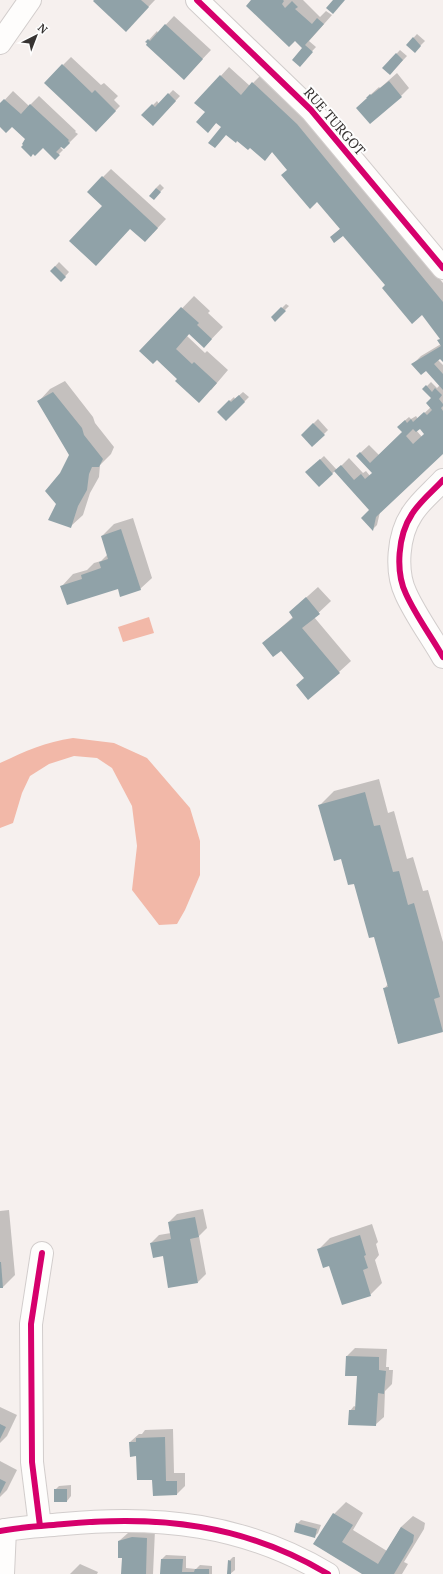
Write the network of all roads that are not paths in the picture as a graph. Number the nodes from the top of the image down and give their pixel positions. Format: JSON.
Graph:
{"nodes":[{"id":1,"x":30,"y":0,"type":"edge"},
{"id":2,"x":198,"y":0,"type":"edge"},
{"id":3,"x":0,"y":43,"type":"edge"},
{"id":4,"x":443,"y":268,"type":"edge"},
{"id":5,"x":443,"y":480,"type":"edge"},
{"id":6,"x":443,"y":657,"type":"edge"},
{"id":7,"x":42,"y":1253,"type":"dead end"},
{"id":8,"x":40,"y":1526,"type":"junction"},
{"id":9,"x":2,"y":1531,"type":"edge"},
{"id":10,"x":3,"y":1574,"type":"edge"},
{"id":11,"x":328,"y":1574,"type":"edge"}],
"edges":[{"from":1,"to":3,"type":"street"},
{"from":2,"to":4,"type":"street","name":"RUE TURGOT"},
{"from":5,"to":6,"type":"street"},
{"from":7,"to":8,"type":"street"},
{"from":8,"to":9,"type":"street"},
{"from":8,"to":11,"type":"street"},
{"from":9,"to":10,"type":"street"}]}
